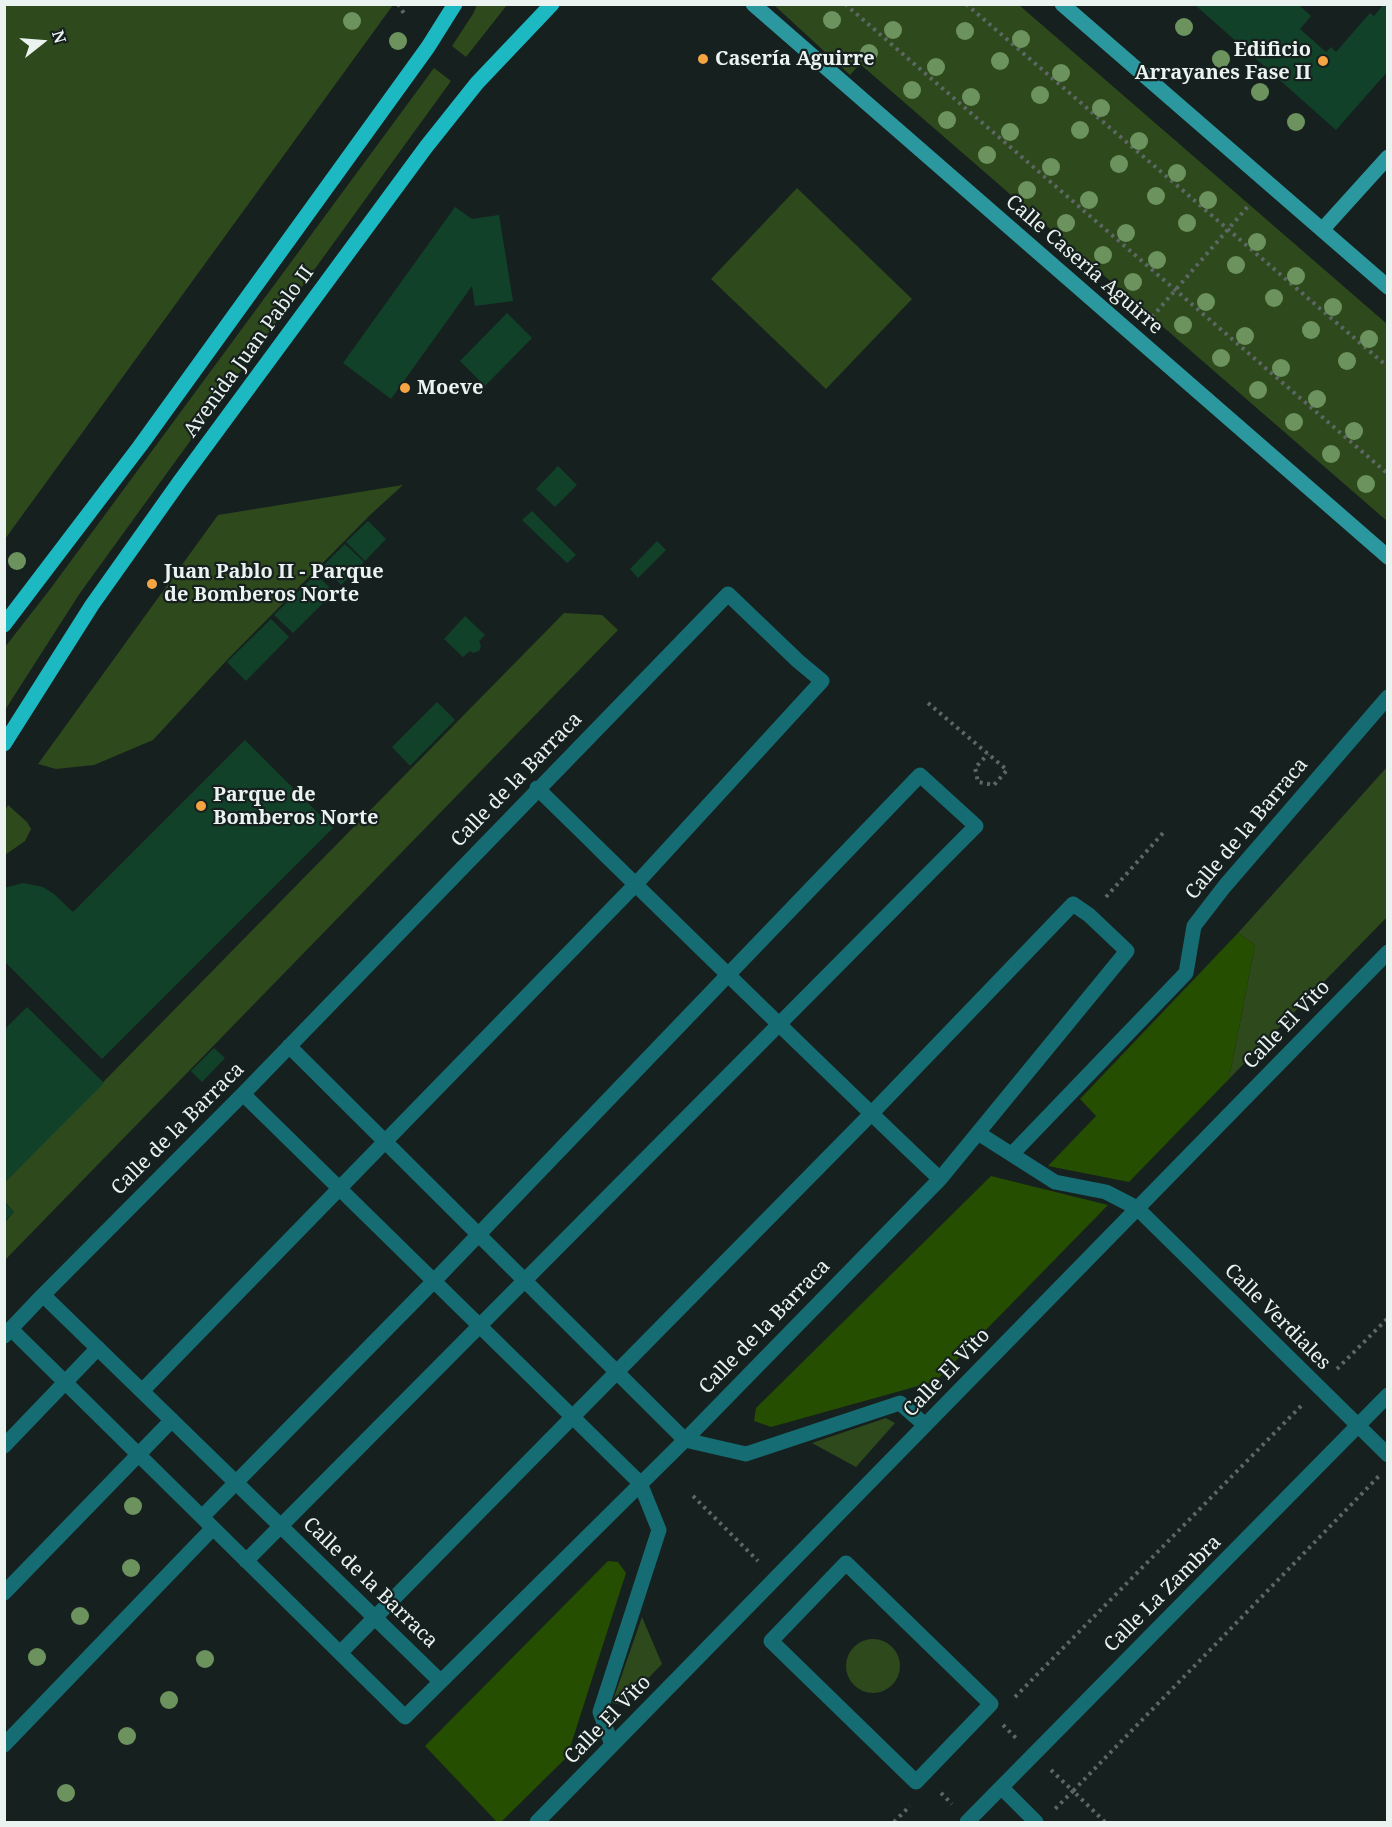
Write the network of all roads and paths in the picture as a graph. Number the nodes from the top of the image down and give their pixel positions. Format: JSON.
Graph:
{"nodes":[{"id":1,"x":398,"y":4,"type":"edge"},
{"id":2,"x":455,"y":4,"type":"edge"},
{"id":3,"x":552,"y":4,"type":"edge"},
{"id":4,"x":753,"y":4,"type":"edge"},
{"id":5,"x":845,"y":4,"type":"edge"},
{"id":6,"x":966,"y":4,"type":"edge"},
{"id":7,"x":1062,"y":4,"type":"edge"},
{"id":8,"x":405,"y":15,"type":"dead end"},
{"id":9,"x":1388,"y":157,"type":"edge"},
{"id":10,"x":1250,"y":204,"type":"dead end"},
{"id":11,"x":1228,"y":230,"type":"junction"},
{"id":12,"x":1322,"y":230,"type":"junction"},
{"id":13,"x":1388,"y":287,"type":"edge"},
{"id":14,"x":1175,"y":290,"type":"junction"},
{"id":15,"x":1152,"y":317,"type":"dead end"},
{"id":16,"x":1388,"y":367,"type":"edge"},
{"id":17,"x":1388,"y":474,"type":"edge"},
{"id":18,"x":1388,"y":557,"type":"edge"},
{"id":19,"x":4,"y":625,"type":"edge"},
{"id":20,"x":1388,"y":697,"type":"edge"},
{"id":21,"x":928,"y":703,"type":"dead end"},
{"id":22,"x":4,"y":744,"type":"edge"},
{"id":23,"x":988,"y":754,"type":"junction"},
{"id":24,"x":537,"y":789,"type":"junction"},
{"id":25,"x":1163,"y":833,"type":"dead end"},
{"id":26,"x":636,"y":884,"type":"junction"},
{"id":27,"x":1113,"y":889,"type":"dead end"},
{"id":28,"x":1388,"y":952,"type":"edge"},
{"id":29,"x":729,"y":974,"type":"junction"},
{"id":30,"x":778,"y":1024,"type":"junction"},
{"id":31,"x":289,"y":1046,"type":"junction"},
{"id":32,"x":243,"y":1094,"type":"junction"},
{"id":33,"x":871,"y":1114,"type":"junction"},
{"id":34,"x":978,"y":1133,"type":"junction"},
{"id":35,"x":385,"y":1142,"type":"junction"},
{"id":36,"x":1012,"y":1154,"type":"junction"},
{"id":37,"x":940,"y":1179,"type":"junction"},
{"id":38,"x":339,"y":1188,"type":"junction"},
{"id":39,"x":1137,"y":1208,"type":"junction"},
{"id":40,"x":478,"y":1234,"type":"junction"},
{"id":41,"x":524,"y":1280,"type":"junction"},
{"id":42,"x":434,"y":1281,"type":"junction"},
{"id":43,"x":43,"y":1295,"type":"junction"},
{"id":44,"x":1388,"y":1318,"type":"edge"},
{"id":45,"x":479,"y":1325,"type":"junction"},
{"id":46,"x":8,"y":1332,"type":"edge"},
{"id":47,"x":98,"y":1348,"type":"junction"},
{"id":48,"x":616,"y":1372,"type":"junction"},
{"id":49,"x":65,"y":1382,"type":"junction"},
{"id":50,"x":1319,"y":1388,"type":"junction"},
{"id":51,"x":142,"y":1391,"type":"junction"},
{"id":52,"x":1388,"y":1395,"type":"edge"},
{"id":53,"x":573,"y":1416,"type":"junction"},
{"id":54,"x":172,"y":1420,"type":"junction"},
{"id":55,"x":925,"y":1425,"type":"junction"},
{"id":56,"x":1358,"y":1425,"type":"junction"},
{"id":57,"x":685,"y":1440,"type":"junction"},
{"id":58,"x":4,"y":1446,"type":"edge"},
{"id":59,"x":139,"y":1455,"type":"junction"},
{"id":60,"x":1388,"y":1455,"type":"edge"},
{"id":61,"x":1379,"y":1475,"type":"dead end"},
{"id":62,"x":236,"y":1482,"type":"junction"},
{"id":63,"x":640,"y":1483,"type":"junction"},
{"id":64,"x":693,"y":1496,"type":"dead end"},
{"id":65,"x":202,"y":1517,"type":"junction"},
{"id":66,"x":280,"y":1525,"type":"junction"},
{"id":67,"x":213,"y":1528,"type":"junction"},
{"id":68,"x":246,"y":1561,"type":"junction"},
{"id":69,"x":846,"y":1563,"type":"joint"},
{"id":70,"x":775,"y":1579,"type":"junction"},
{"id":71,"x":4,"y":1593,"type":"edge"},
{"id":72,"x":374,"y":1617,"type":"junction"},
{"id":73,"x":340,"y":1653,"type":"junction"},
{"id":74,"x":440,"y":1681,"type":"junction"},
{"id":75,"x":1011,"y":1701,"type":"dead end"},
{"id":76,"x":1002,"y":1725,"type":"dead end"},
{"id":77,"x":1018,"y":1740,"type":"dead end"},
{"id":78,"x":4,"y":1745,"type":"edge"},
{"id":79,"x":612,"y":1746,"type":"junction"},
{"id":80,"x":1048,"y":1768,"type":"dead end"},
{"id":81,"x":1002,"y":1788,"type":"junction"},
{"id":82,"x":1072,"y":1791,"type":"junction"},
{"id":83,"x":940,"y":1792,"type":"dead end"},
{"id":84,"x":917,"y":1799,"type":"dead end"},
{"id":85,"x":957,"y":1809,"type":"dead end"},
{"id":86,"x":1053,"y":1811,"type":"dead end"},
{"id":87,"x":537,"y":1822,"type":"edge"},
{"id":88,"x":894,"y":1822,"type":"edge"},
{"id":89,"x":968,"y":1822,"type":"edge"},
{"id":90,"x":1036,"y":1822,"type":"edge"},
{"id":91,"x":1105,"y":1822,"type":"edge"}],
"edges":[{"from":1,"to":8,"type":"path"},
{"from":2,"to":19,"type":"main road","name":"Avenida Juan Pablo II"},
{"from":3,"to":22,"type":"main road","name":"Avenida Juan Pablo II"},
{"from":4,"to":18,"type":"main road","name":"Calle Casería Aguirre"},
{"from":5,"to":14,"type":"path"},
{"from":6,"to":11,"type":"path"},
{"from":7,"to":12,"type":"main road"},
{"from":9,"to":12,"type":"main road"},
{"from":10,"to":11,"type":"path"},
{"from":11,"to":14,"type":"path"},
{"from":11,"to":16,"type":"path"},
{"from":12,"to":13,"type":"main road"},
{"from":14,"to":15,"type":"path"},
{"from":14,"to":17,"type":"path"},
{"from":20,"to":36,"type":"street","name":"Calle de la Barraca"},
{"from":21,"to":23,"type":"path"},
{"from":23,"to":23,"type":"path"},
{"from":24,"to":26,"type":"street"},
{"from":24,"to":26,"type":"street","name":"Calle de la Barraca"},
{"from":24,"to":31,"type":"street","name":"Calle de la Barraca"},
{"from":25,"to":27,"type":"path"},
{"from":26,"to":29,"type":"street"},
{"from":26,"to":35,"type":"street"},
{"from":28,"to":39,"type":"street","name":"Calle El Vito"},
{"from":29,"to":30,"type":"street"},
{"from":29,"to":30,"type":"street"},
{"from":29,"to":40,"type":"street"},
{"from":30,"to":33,"type":"street"},
{"from":30,"to":41,"type":"street"},
{"from":31,"to":32,"type":"street","name":"Calle de la Barraca"},
{"from":31,"to":35,"type":"street"},
{"from":32,"to":38,"type":"street"},
{"from":32,"to":43,"type":"street","name":"Calle de la Barraca"},
{"from":33,"to":34,"type":"street","name":"Calle de la Barraca"},
{"from":33,"to":37,"type":"street"},
{"from":33,"to":48,"type":"street"},
{"from":34,"to":36,"type":"street","name":"Calle Verdiales"},
{"from":34,"to":37,"type":"street","name":"Calle de la Barraca"},
{"from":35,"to":38,"type":"street"},
{"from":35,"to":40,"type":"street"},
{"from":36,"to":39,"type":"street","name":"Calle Verdiales"},
{"from":37,"to":57,"type":"street","name":"Calle de la Barraca"},
{"from":38,"to":42,"type":"street"},
{"from":38,"to":51,"type":"street"},
{"from":39,"to":50,"type":"street","name":"Calle Verdiales"},
{"from":39,"to":55,"type":"street","name":"Calle El Vito"},
{"from":40,"to":41,"type":"street"},
{"from":40,"to":42,"type":"street"},
{"from":41,"to":45,"type":"street"},
{"from":41,"to":48,"type":"street"},
{"from":42,"to":45,"type":"street"},
{"from":42,"to":62,"type":"street"},
{"from":43,"to":46,"type":"street"},
{"from":43,"to":47,"type":"street","name":"Calle de la Barraca"},
{"from":44,"to":50,"type":"path"},
{"from":45,"to":53,"type":"street"},
{"from":45,"to":66,"type":"street"},
{"from":46,"to":49,"type":"street"},
{"from":47,"to":49,"type":"street"},
{"from":47,"to":51,"type":"street","name":"Calle de la Barraca"},
{"from":48,"to":53,"type":"street"},
{"from":48,"to":57,"type":"street"},
{"from":49,"to":58,"type":"street"},
{"from":49,"to":59,"type":"street"},
{"from":50,"to":56,"type":"street","name":"Calle Verdiales"},
{"from":50,"to":75,"type":"path"},
{"from":51,"to":54,"type":"street","name":"Calle de la Barraca"},
{"from":52,"to":56,"type":"street","name":"Calle La Zambra"},
{"from":53,"to":63,"type":"street"},
{"from":53,"to":72,"type":"street"},
{"from":54,"to":59,"type":"street"},
{"from":54,"to":62,"type":"street","name":"Calle de la Barraca"},
{"from":55,"to":57,"type":"street"},
{"from":55,"to":70,"type":"street","name":"Calle El Vito"},
{"from":56,"to":60,"type":"street","name":"Calle Verdiales"},
{"from":56,"to":81,"type":"street","name":"Calle La Zambra"},
{"from":57,"to":63,"type":"street","name":"Calle de la Barraca"},
{"from":59,"to":65,"type":"street"},
{"from":59,"to":71,"type":"street"},
{"from":61,"to":82,"type":"path"},
{"from":62,"to":65,"type":"street"},
{"from":62,"to":66,"type":"street","name":"Calle de la Barraca"},
{"from":63,"to":74,"type":"street","name":"Calle de la Barraca"},
{"from":63,"to":79,"type":"street"},
{"from":64,"to":70,"type":"path"},
{"from":65,"to":67,"type":"street"},
{"from":66,"to":68,"type":"street"},
{"from":66,"to":72,"type":"street","name":"Calle de la Barraca"},
{"from":67,"to":68,"type":"street"},
{"from":67,"to":78,"type":"street"},
{"from":68,"to":73,"type":"street"},
{"from":69,"to":69,"type":"street"},
{"from":70,"to":79,"type":"street","name":"Calle El Vito"},
{"from":72,"to":73,"type":"street"},
{"from":72,"to":74,"type":"street","name":"Calle de la Barraca"},
{"from":73,"to":74,"type":"street","name":"Calle de la Barraca"},
{"from":76,"to":77,"type":"path"},
{"from":79,"to":87,"type":"street","name":"Calle El Vito"},
{"from":80,"to":82,"type":"path"},
{"from":81,"to":89,"type":"street","name":"Calle La Zambra"},
{"from":81,"to":90,"type":"street"},
{"from":82,"to":86,"type":"path"},
{"from":82,"to":91,"type":"path"},
{"from":83,"to":85,"type":"path"},
{"from":84,"to":88,"type":"path"}]}
